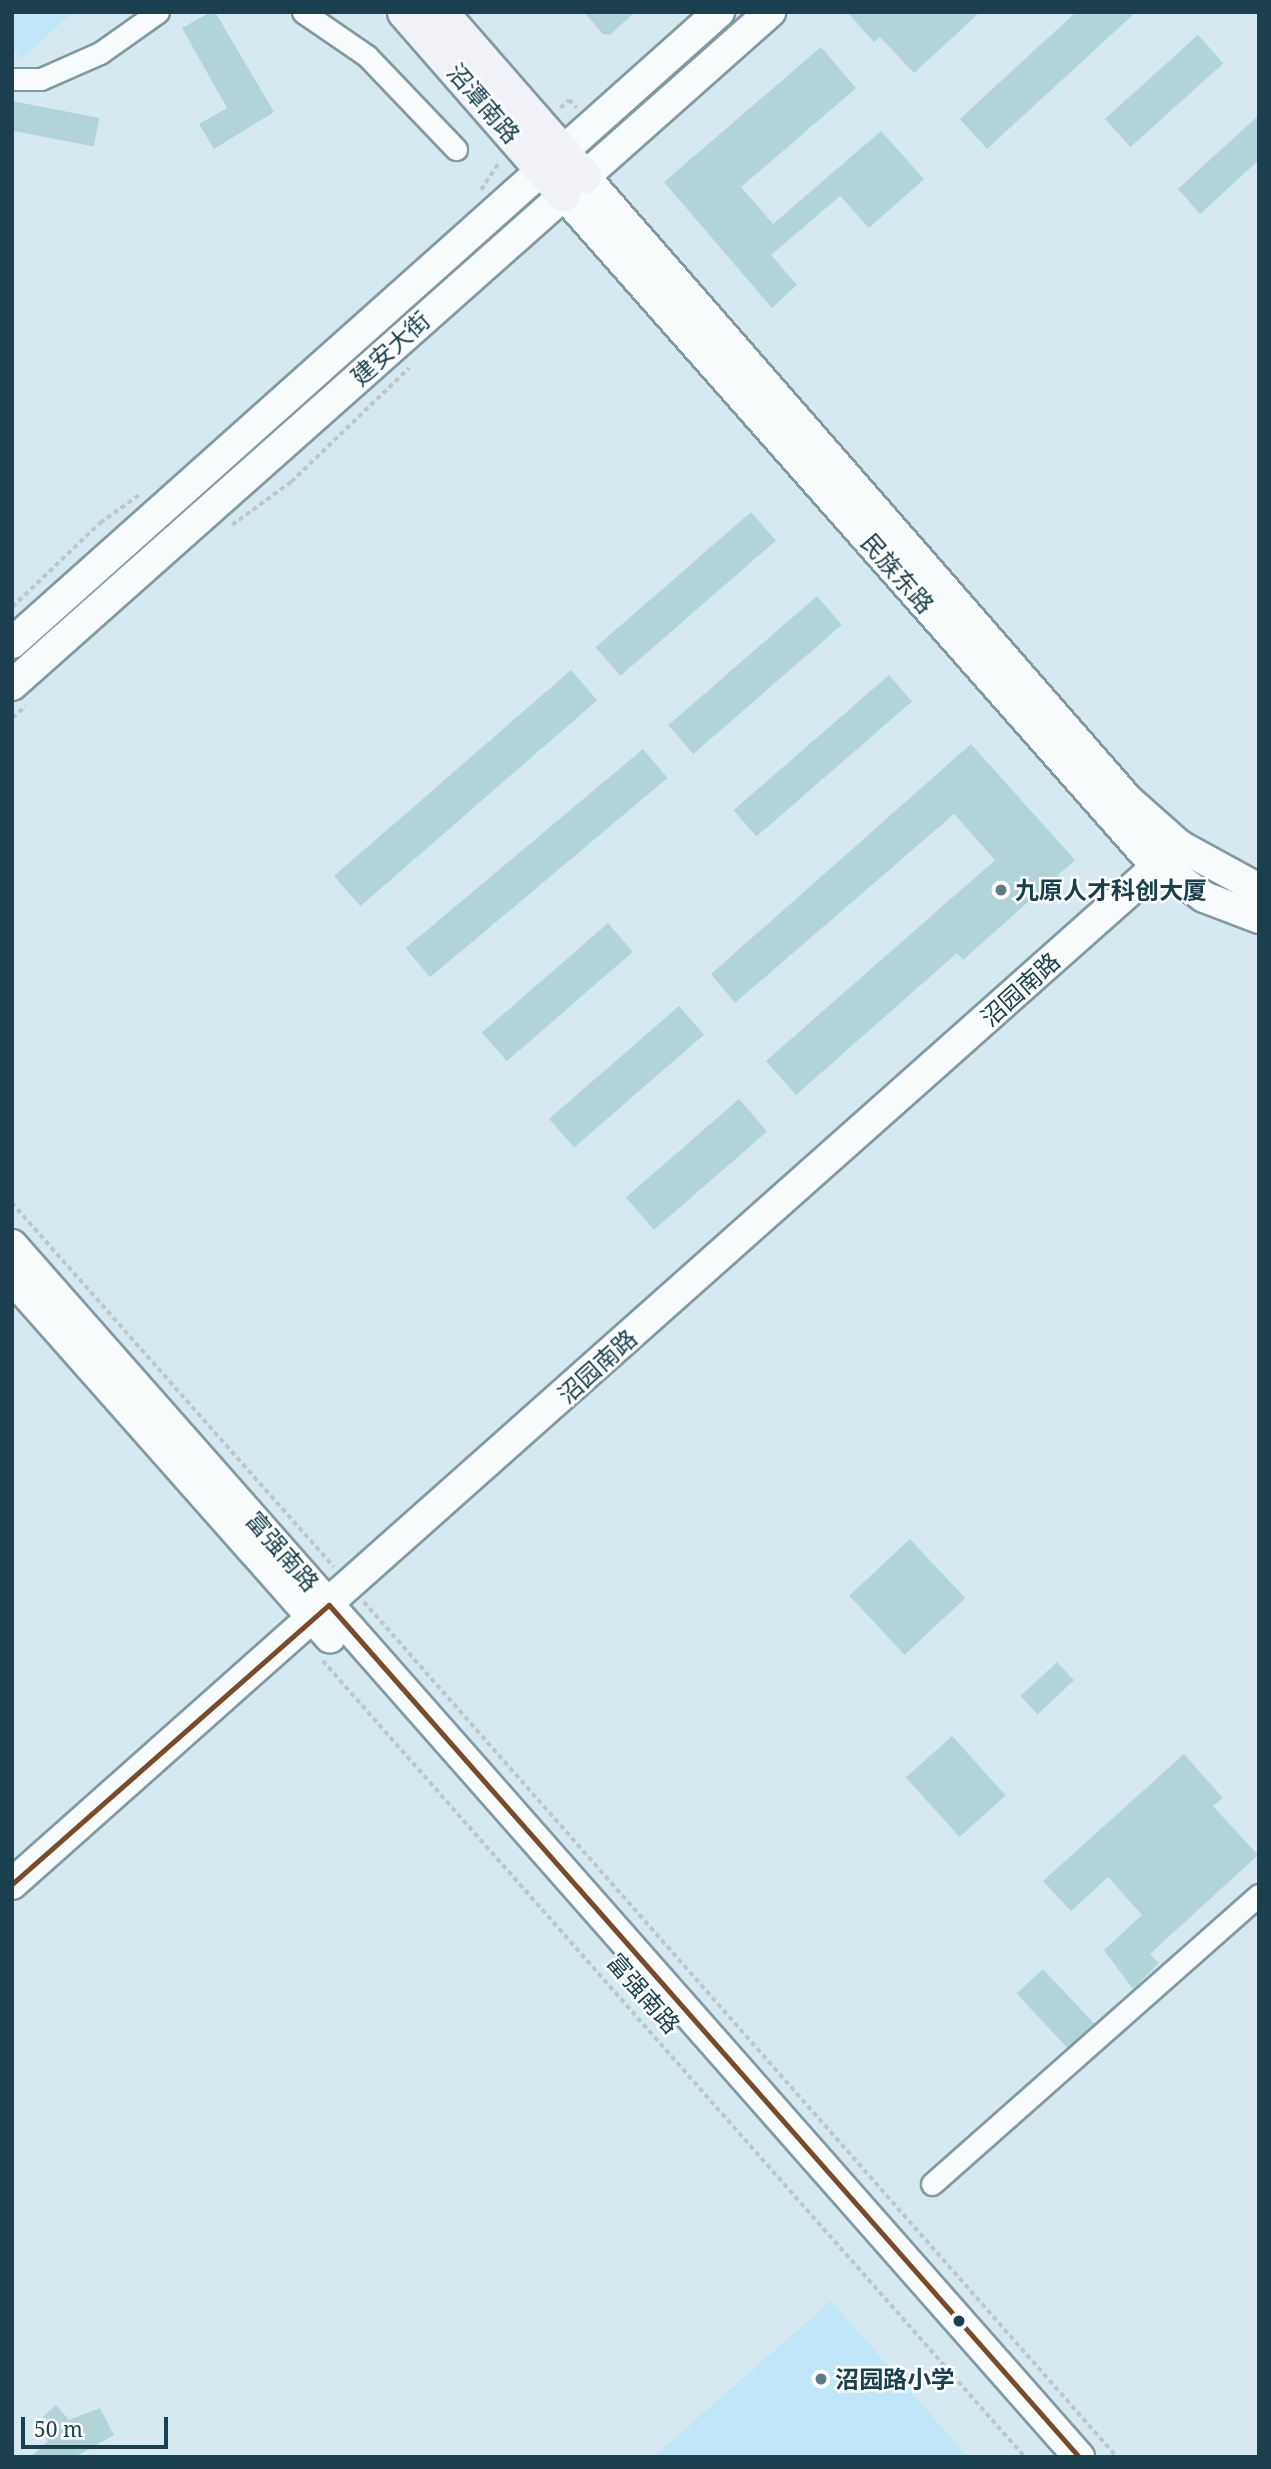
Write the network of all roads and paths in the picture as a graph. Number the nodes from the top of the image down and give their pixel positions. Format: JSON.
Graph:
{"nodes":[{"id":1,"x":158,"y":12,"type":"edge"},
{"id":2,"x":303,"y":12,"type":"edge"},
{"id":3,"x":404,"y":12,"type":"edge"},
{"id":4,"x":441,"y":12,"type":"edge"},
{"id":5,"x":719,"y":12,"type":"edge"},
{"id":6,"x":770,"y":12,"type":"edge"},
{"id":7,"x":12,"y":79,"type":"edge"},
{"id":8,"x":456,"y":149,"type":"dead end"},
{"id":9,"x":553,"y":159,"type":"junction"},
{"id":10,"x":581,"y":178,"type":"junction"},
{"id":11,"x":415,"y":362,"type":"dead end"},
{"id":12,"x":222,"y":533,"type":"dead end"},
{"id":13,"x":12,"y":643,"type":"edge"},
{"id":14,"x":22,"y":693,"type":"edge"},
{"id":15,"x":12,"y":719,"type":"edge"},
{"id":16,"x":1170,"y":855,"type":"junction"},
{"id":17,"x":1259,"y":889,"type":"edge"},
{"id":18,"x":1259,"y":918,"type":"edge"},
{"id":19,"x":12,"y":1203,"type":"edge"},
{"id":20,"x":12,"y":1245,"type":"edge"},
{"id":21,"x":12,"y":1278,"type":"edge"},
{"id":22,"x":323,"y":1611,"type":"junction"},
{"id":23,"x":12,"y":1884,"type":"edge"},
{"id":24,"x":1259,"y":1895,"type":"edge"},
{"id":25,"x":932,"y":2183,"type":"dead end"},
{"id":26,"x":1025,"y":2457,"type":"edge"},
{"id":27,"x":1052,"y":2457,"type":"edge"},
{"id":28,"x":1079,"y":2457,"type":"edge"},
{"id":29,"x":1117,"y":2457,"type":"edge"}],
"edges":[{"from":1,"to":7,"type":"street"},
{"from":2,"to":8,"type":"street"},
{"from":3,"to":9,"type":"main road","name":"沼潭南路"},
{"from":4,"to":9,"type":"main road","name":"沼潭南路"},
{"from":5,"to":9,"type":"main road","name":"建安大街"},
{"from":6,"to":10,"type":"main road","name":"建安大街"},
{"from":9,"to":10,"type":"main road","name":"沼潭南路"},
{"from":9,"to":13,"type":"main road","name":"建安大街"},
{"from":10,"to":14,"type":"main road","name":"建安大街"},
{"from":10,"to":16,"type":"main road","name":"民族东路"},
{"from":10,"to":16,"type":"main road","name":"民族东路"},
{"from":11,"to":12,"type":"path"},
{"from":14,"to":15,"type":"path"},
{"from":16,"to":17,"type":"main road","name":"民族东路"},
{"from":16,"to":18,"type":"main road","name":"民族东路"},
{"from":16,"to":22,"type":"main road","name":"沼园南路"},
{"from":19,"to":22,"type":"path"},
{"from":20,"to":22,"type":"main road","name":"富强南路"},
{"from":21,"to":22,"type":"main road","name":"富强南路"},
{"from":22,"to":23,"type":"main road","name":"沼园南路"},
{"from":22,"to":26,"type":"path"},
{"from":22,"to":27,"type":"main road","name":"富强南路"},
{"from":22,"to":28,"type":"main road","name":"富强南路"},
{"from":22,"to":29,"type":"path"},
{"from":24,"to":25,"type":"street"}]}
